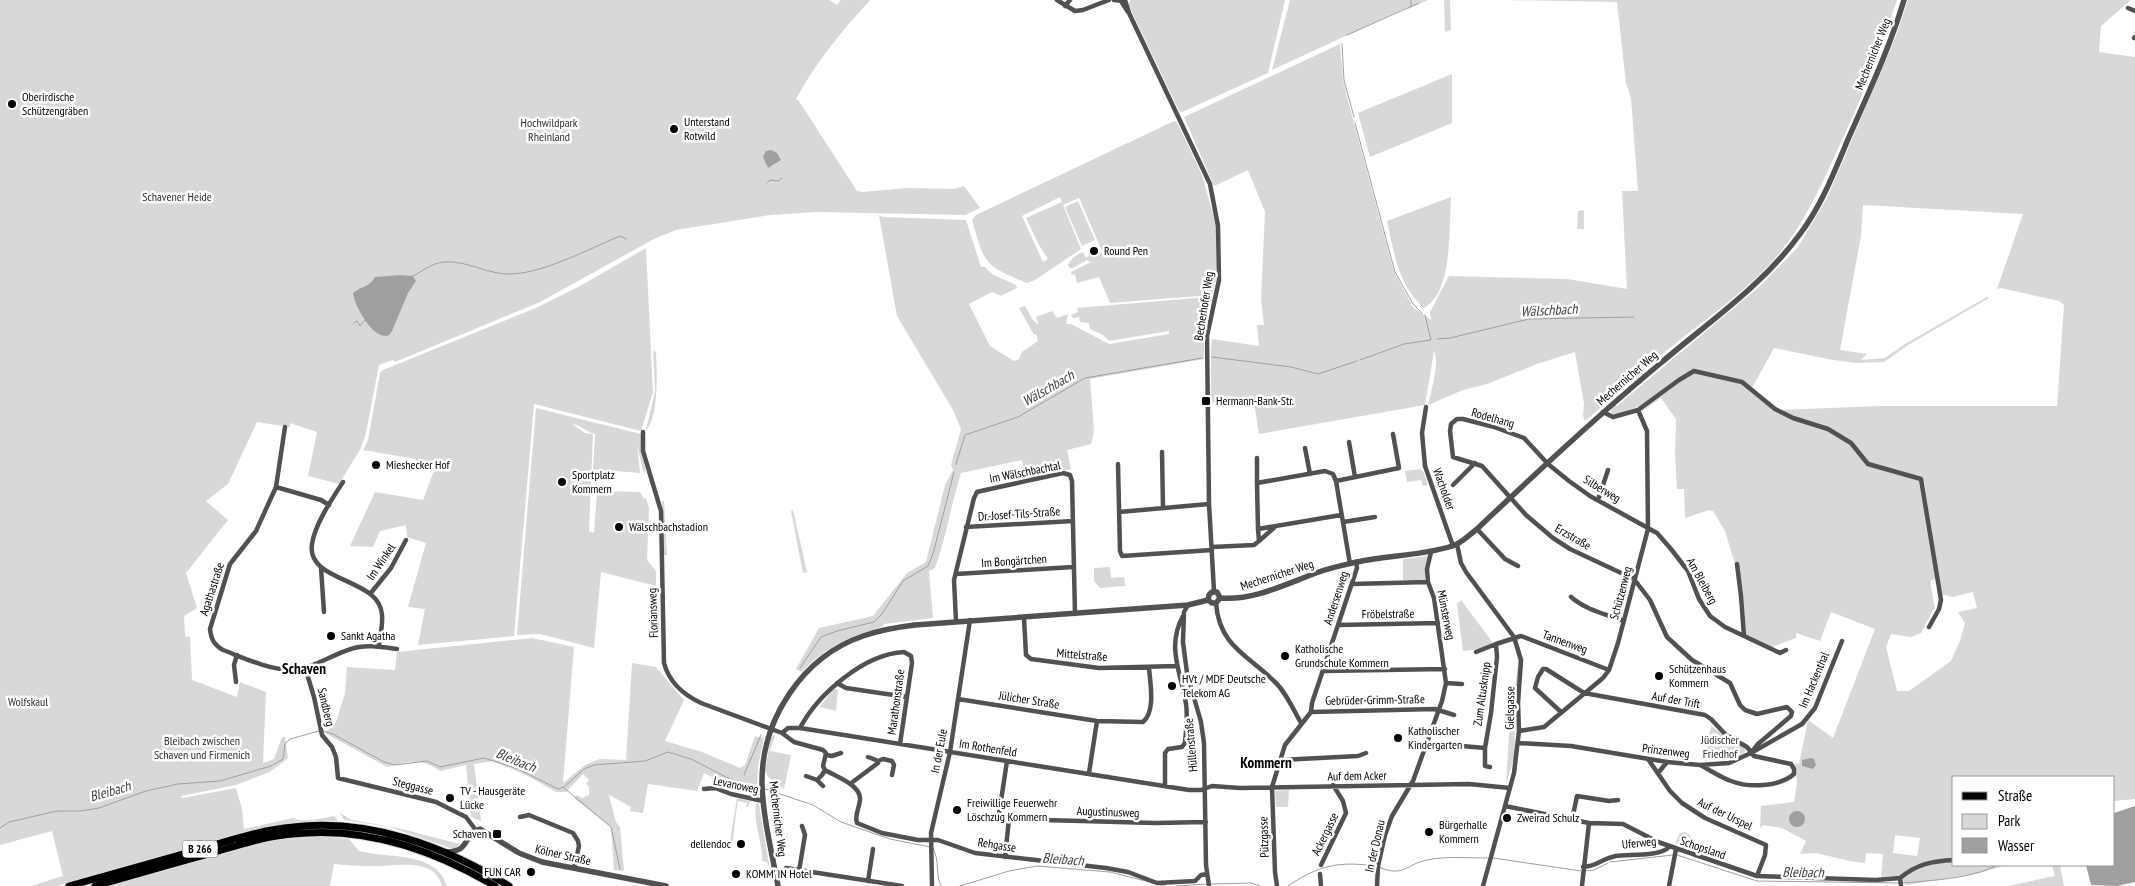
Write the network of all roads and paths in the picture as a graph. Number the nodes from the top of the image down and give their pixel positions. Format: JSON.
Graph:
{"nodes":[{"id":1,"x":1057,"y":0,"type":"edge"},
{"id":2,"x":1070,"y":0,"type":"edge"},
{"id":3,"x":1109,"y":0,"type":"edge"},
{"id":4,"x":1114,"y":0,"type":"edge"},
{"id":5,"x":1123,"y":0,"type":"edge"},
{"id":6,"x":1904,"y":0,"type":"edge"},
{"id":7,"x":1102,"y":1,"type":"edge"},
{"id":8,"x":1065,"y":6,"type":"junction"},
{"id":9,"x":2128,"y":8,"type":"dead end"},
{"id":10,"x":2135,"y":12,"type":"edge"},
{"id":11,"x":1426,"y":407,"type":"dead end"},
{"id":12,"x":1638,"y":410,"type":"junction"},
{"id":13,"x":1603,"y":412,"type":"junction"},
{"id":14,"x":285,"y":427,"type":"dead end"},
{"id":15,"x":643,"y":432,"type":"dead end"},
{"id":16,"x":1393,"y":434,"type":"dead end"},
{"id":17,"x":1349,"y":442,"type":"dead end"},
{"id":18,"x":1305,"y":448,"type":"dead end"},
{"id":19,"x":1162,"y":452,"type":"dead end"},
{"id":20,"x":1257,"y":458,"type":"dead end"},
{"id":21,"x":1475,"y":463,"type":"junction"},
{"id":22,"x":1118,"y":464,"type":"dead end"},
{"id":23,"x":1548,"y":464,"type":"junction"},
{"id":24,"x":1399,"y":468,"type":"junction"},
{"id":25,"x":1406,"y":469,"type":"dead end"},
{"id":26,"x":1608,"y":470,"type":"dead end"},
{"id":27,"x":1310,"y":474,"type":"junction"},
{"id":28,"x":1355,"y":477,"type":"junction"},
{"id":29,"x":1336,"y":481,"type":"junction"},
{"id":30,"x":343,"y":482,"type":"dead end"},
{"id":31,"x":1257,"y":483,"type":"junction"},
{"id":32,"x":1453,"y":485,"type":"dead end"},
{"id":33,"x":276,"y":487,"type":"junction"},
{"id":34,"x":1511,"y":497,"type":"junction"},
{"id":35,"x":1598,"y":500,"type":"junction"},
{"id":36,"x":1209,"y":504,"type":"junction"},
{"id":37,"x":329,"y":505,"type":"junction"},
{"id":38,"x":1163,"y":508,"type":"junction"},
{"id":39,"x":1119,"y":512,"type":"junction"},
{"id":40,"x":1341,"y":515,"type":"junction"},
{"id":41,"x":1375,"y":517,"type":"dead end"},
{"id":42,"x":1073,"y":521,"type":"junction"},
{"id":43,"x":1343,"y":522,"type":"junction"},
{"id":44,"x":1277,"y":526,"type":"junction"},
{"id":45,"x":966,"y":527,"type":"junction"},
{"id":46,"x":1258,"y":529,"type":"junction"},
{"id":47,"x":1477,"y":529,"type":"junction"},
{"id":48,"x":1648,"y":529,"type":"junction"},
{"id":49,"x":406,"y":540,"type":"dead end"},
{"id":50,"x":1259,"y":541,"type":"junction"},
{"id":51,"x":1455,"y":545,"type":"junction"},
{"id":52,"x":1212,"y":548,"type":"junction"},
{"id":53,"x":1431,"y":552,"type":"junction"},
{"id":54,"x":1356,"y":562,"type":"junction"},
{"id":55,"x":1350,"y":564,"type":"junction"},
{"id":56,"x":1737,"y":564,"type":"dead end"},
{"id":57,"x":1518,"y":566,"type":"dead end"},
{"id":58,"x":1073,"y":567,"type":"junction"},
{"id":59,"x":321,"y":568,"type":"junction"},
{"id":60,"x":956,"y":574,"type":"junction"},
{"id":61,"x":1634,"y":580,"type":"junction"},
{"id":62,"x":1428,"y":582,"type":"junction"},
{"id":63,"x":1352,"y":584,"type":"junction"},
{"id":64,"x":1214,"y":591,"type":"junction"},
{"id":65,"x":370,"y":594,"type":"junction"},
{"id":66,"x":1571,"y":597,"type":"dead end"},
{"id":67,"x":1220,"y":598,"type":"junction"},
{"id":68,"x":1208,"y":600,"type":"junction"},
{"id":69,"x":1216,"y":603,"type":"junction"},
{"id":70,"x":1188,"y":605,"type":"junction"},
{"id":71,"x":324,"y":612,"type":"dead end"},
{"id":72,"x":1184,"y":612,"type":"junction"},
{"id":73,"x":1075,"y":614,"type":"junction"},
{"id":74,"x":1024,"y":618,"type":"junction"},
{"id":75,"x":970,"y":620,"type":"junction"},
{"id":76,"x":956,"y":621,"type":"junction"},
{"id":77,"x":1624,"y":621,"type":"junction"},
{"id":78,"x":1438,"y":623,"type":"junction"},
{"id":79,"x":1338,"y":625,"type":"junction"},
{"id":80,"x":1930,"y":627,"type":"dead end"},
{"id":81,"x":1744,"y":636,"type":"junction"},
{"id":82,"x":1514,"y":638,"type":"junction"},
{"id":83,"x":1842,"y":641,"type":"dead end"},
{"id":84,"x":1496,"y":644,"type":"junction"},
{"id":85,"x":379,"y":646,"type":"junction"},
{"id":86,"x":397,"y":649,"type":"dead end"},
{"id":87,"x":1786,"y":650,"type":"dead end"},
{"id":88,"x":1476,"y":652,"type":"dead end"},
{"id":89,"x":237,"y":655,"type":"junction"},
{"id":90,"x":1176,"y":666,"type":"junction"},
{"id":91,"x":1150,"y":667,"type":"junction"},
{"id":92,"x":305,"y":668,"type":"junction"},
{"id":93,"x":1445,"y":669,"type":"junction"},
{"id":94,"x":1608,"y":670,"type":"junction"},
{"id":95,"x":1323,"y":671,"type":"junction"},
{"id":96,"x":236,"y":682,"type":"dead end"},
{"id":97,"x":838,"y":683,"type":"junction"},
{"id":98,"x":1446,"y":683,"type":"junction"},
{"id":99,"x":1462,"y":684,"type":"dead end"},
{"id":100,"x":1584,"y":693,"type":"junction"},
{"id":101,"x":907,"y":697,"type":"junction"},
{"id":102,"x":958,"y":699,"type":"junction"},
{"id":103,"x":1439,"y":710,"type":"junction"},
{"id":104,"x":1312,"y":712,"type":"junction"},
{"id":105,"x":1561,"y":712,"type":"junction"},
{"id":106,"x":1454,"y":715,"type":"dead end"},
{"id":107,"x":1097,"y":721,"type":"junction"},
{"id":108,"x":1301,"y":723,"type":"junction"},
{"id":109,"x":1802,"y":724,"type":"joint"},
{"id":110,"x":800,"y":728,"type":"junction"},
{"id":111,"x":771,"y":730,"type":"junction"},
{"id":112,"x":1519,"y":731,"type":"junction"},
{"id":113,"x":782,"y":733,"type":"junction"},
{"id":114,"x":1427,"y":743,"type":"junction"},
{"id":115,"x":1518,"y":743,"type":"junction"},
{"id":116,"x":900,"y":744,"type":"junction"},
{"id":117,"x":1484,"y":748,"type":"junction"},
{"id":118,"x":950,"y":752,"type":"junction"},
{"id":119,"x":841,"y":753,"type":"dead end"},
{"id":120,"x":1366,"y":753,"type":"dead end"},
{"id":121,"x":1751,"y":753,"type":"junction"},
{"id":122,"x":827,"y":755,"type":"junction"},
{"id":123,"x":868,"y":757,"type":"dead end"},
{"id":124,"x":1648,"y":759,"type":"junction"},
{"id":125,"x":1281,"y":760,"type":"junction"},
{"id":126,"x":878,"y":761,"type":"junction"},
{"id":127,"x":1007,"y":761,"type":"junction"},
{"id":128,"x":1667,"y":762,"type":"junction"},
{"id":129,"x":1700,"y":765,"type":"junction"},
{"id":130,"x":1490,"y":767,"type":"dead end"},
{"id":131,"x":825,"y":770,"type":"junction"},
{"id":132,"x":1089,"y":773,"type":"junction"},
{"id":133,"x":1658,"y":773,"type":"junction"},
{"id":134,"x":892,"y":775,"type":"dead end"},
{"id":135,"x":806,"y":776,"type":"dead end"},
{"id":136,"x":338,"y":778,"type":"joint"},
{"id":137,"x":817,"y":780,"type":"junction"},
{"id":138,"x":850,"y":784,"type":"junction"},
{"id":139,"x":1411,"y":785,"type":"junction"},
{"id":140,"x":823,"y":786,"type":"dead end"},
{"id":141,"x":1165,"y":786,"type":"junction"},
{"id":142,"x":1333,"y":786,"type":"junction"},
{"id":143,"x":1272,"y":787,"type":"junction"},
{"id":144,"x":1510,"y":788,"type":"junction"},
{"id":145,"x":704,"y":789,"type":"dead end"},
{"id":146,"x":1204,"y":789,"type":"junction"},
{"id":147,"x":1618,"y":800,"type":"dead end"},
{"id":148,"x":764,"y":801,"type":"junction"},
{"id":149,"x":1505,"y":806,"type":"junction"},
{"id":150,"x":520,"y":817,"type":"dead end"},
{"id":151,"x":1010,"y":819,"type":"junction"},
{"id":152,"x":1572,"y":820,"type":"junction"},
{"id":153,"x":1206,"y":822,"type":"junction"},
{"id":154,"x":1589,"y":823,"type":"junction"},
{"id":155,"x":802,"y":826,"type":"dead end"},
{"id":156,"x":475,"y":829,"type":"junction"},
{"id":157,"x":931,"y":842,"type":"junction"},
{"id":158,"x":1669,"y":846,"type":"junction"},
{"id":159,"x":873,"y":849,"type":"dead end"},
{"id":160,"x":443,"y":852,"type":"junction"},
{"id":161,"x":1675,"y":853,"type":"junction"},
{"id":162,"x":1005,"y":857,"type":"junction"},
{"id":163,"x":1952,"y":860,"type":"edge"},
{"id":164,"x":1321,"y":866,"type":"dead end"},
{"id":165,"x":574,"y":868,"type":"junction"},
{"id":166,"x":786,"y":868,"type":"dead end"},
{"id":167,"x":1582,"y":870,"type":"junction"},
{"id":168,"x":799,"y":871,"type":"junction"},
{"id":169,"x":1207,"y":874,"type":"junction"},
{"id":170,"x":1320,"y":874,"type":"dead end"},
{"id":171,"x":1757,"y":876,"type":"junction"},
{"id":172,"x":868,"y":881,"type":"junction"},
{"id":173,"x":1901,"y":882,"type":"edge"},
{"id":174,"x":1209,"y":885,"type":"edge"},
{"id":175,"x":69,"y":886,"type":"edge"},
{"id":176,"x":95,"y":886,"type":"edge"},
{"id":177,"x":495,"y":886,"type":"edge"},
{"id":178,"x":509,"y":886,"type":"edge"},
{"id":179,"x":666,"y":886,"type":"edge"},
{"id":180,"x":778,"y":886,"type":"edge"},
{"id":181,"x":902,"y":886,"type":"edge"},
{"id":182,"x":932,"y":886,"type":"edge"},
{"id":183,"x":1277,"y":886,"type":"edge"},
{"id":184,"x":1321,"y":886,"type":"edge"},
{"id":185,"x":1377,"y":886,"type":"edge"},
{"id":186,"x":1483,"y":886,"type":"edge"},
{"id":187,"x":1582,"y":886,"type":"edge"},
{"id":188,"x":1669,"y":886,"type":"edge"}],
"edges":[{"from":1,"to":8,"type":"street"},
{"from":2,"to":8,"type":"street"},
{"from":3,"to":7,"type":"street"},
{"from":4,"to":5,"type":"street"},
{"from":5,"to":36,"type":"street","name":"Becherhofer Weg"},
{"from":6,"to":13,"type":"street","name":"Mechernicher Weg"},
{"from":7,"to":8,"type":"street"},
{"from":9,"to":10,"type":"street"},
{"from":11,"to":51,"type":"street","name":"Wacholder"},
{"from":12,"to":13,"type":"street"},
{"from":12,"to":48,"type":"street","name":"Schützenweg"},
{"from":12,"to":80,"type":"street"},
{"from":13,"to":23,"type":"street","name":"Mechernicher Weg"},
{"from":14,"to":33,"type":"street","name":"Agathastraße"},
{"from":15,"to":111,"type":"street","name":"Floriansweg"},
{"from":16,"to":24,"type":"street"},
{"from":17,"to":28,"type":"street"},
{"from":18,"to":27,"type":"street"},
{"from":19,"to":38,"type":"street"},
{"from":20,"to":31,"type":"street"},
{"from":21,"to":23,"type":"street","name":"Rodelhang"},
{"from":21,"to":32,"type":"street"},
{"from":21,"to":34,"type":"street","name":"Rodelhang"},
{"from":22,"to":39,"type":"street"},
{"from":23,"to":34,"type":"street","name":"Mechernicher Weg"},
{"from":23,"to":35,"type":"street","name":"Silberweg"},
{"from":24,"to":25,"type":"street"},
{"from":24,"to":28,"type":"street"},
{"from":26,"to":35,"type":"street"},
{"from":27,"to":29,"type":"street"},
{"from":27,"to":31,"type":"street"},
{"from":28,"to":29,"type":"street"},
{"from":29,"to":40,"type":"street"},
{"from":30,"to":37,"type":"street"},
{"from":31,"to":46,"type":"street"},
{"from":33,"to":37,"type":"street"},
{"from":33,"to":89,"type":"street","name":"Agathastraße"},
{"from":34,"to":47,"type":"street","name":"Mechernicher Weg"},
{"from":34,"to":61,"type":"street","name":"Erzstraße"},
{"from":35,"to":48,"type":"street","name":"Silberweg"},
{"from":36,"to":38,"type":"street"},
{"from":36,"to":52,"type":"street","name":"Becherhofer Weg"},
{"from":37,"to":59,"type":"street"},
{"from":38,"to":39,"type":"street"},
{"from":39,"to":52,"type":"street"},
{"from":40,"to":43,"type":"street"},
{"from":40,"to":44,"type":"street"},
{"from":41,"to":43,"type":"street"},
{"from":42,"to":45,"type":"street","name":"Dr.-Josef-Tils-Straße"},
{"from":42,"to":45,"type":"street","name":"Im Wälschbachtal"},
{"from":42,"to":58,"type":"street","name":"Im Wälschbachtal"},
{"from":43,"to":55,"type":"street"},
{"from":44,"to":46,"type":"street"},
{"from":44,"to":50,"type":"street"},
{"from":45,"to":60,"type":"street","name":"Im Wälschbachtal"},
{"from":46,"to":50,"type":"street"},
{"from":47,"to":51,"type":"street","name":"Mechernicher Weg"},
{"from":47,"to":57,"type":"street"},
{"from":48,"to":61,"type":"street","name":"Schützenweg"},
{"from":48,"to":81,"type":"street","name":"Am Bleiberg"},
{"from":49,"to":65,"type":"street","name":"Im Winkel"},
{"from":50,"to":52,"type":"street"},
{"from":51,"to":53,"type":"street","name":"Mechernicher Weg"},
{"from":51,"to":82,"type":"street","name":"Gielsgasse"},
{"from":52,"to":64,"type":"street","name":"Becherhofer Weg"},
{"from":53,"to":54,"type":"street","name":"Mechernicher Weg"},
{"from":53,"to":62,"type":"street","name":"Münsterweg"},
{"from":54,"to":55,"type":"street","name":"Mechernicher Weg"},
{"from":54,"to":63,"type":"street","name":"Andersenweg"},
{"from":55,"to":67,"type":"street","name":"Mechernicher Weg"},
{"from":56,"to":81,"type":"street"},
{"from":58,"to":60,"type":"street","name":"Im Bongärtchen"},
{"from":58,"to":73,"type":"street","name":"Im Wälschbachtal"},
{"from":59,"to":65,"type":"street"},
{"from":59,"to":71,"type":"street"},
{"from":60,"to":76,"type":"street","name":"Im Wälschbachtal"},
{"from":61,"to":77,"type":"street","name":"Schützenweg"},
{"from":61,"to":121,"type":"street"},
{"from":62,"to":63,"type":"street"},
{"from":62,"to":78,"type":"street","name":"Münsterweg"},
{"from":63,"to":79,"type":"street","name":"Andersenweg"},
{"from":64,"to":67,"type":"street"},
{"from":64,"to":68,"type":"street"},
{"from":65,"to":85,"type":"street"},
{"from":66,"to":77,"type":"street"},
{"from":67,"to":69,"type":"street"},
{"from":68,"to":69,"type":"street"},
{"from":68,"to":70,"type":"street","name":"Mechernicher Weg"},
{"from":69,"to":108,"type":"street"},
{"from":70,"to":72,"type":"street","name":"Hüllenstraße"},
{"from":70,"to":73,"type":"street","name":"Mechernicher Weg"},
{"from":72,"to":90,"type":"street"},
{"from":72,"to":146,"type":"street","name":"Hüllenstraße"},
{"from":73,"to":74,"type":"street","name":"Mechernicher Weg"},
{"from":74,"to":75,"type":"street","name":"Mechernicher Weg"},
{"from":74,"to":91,"type":"street","name":"Mittelstraße"},
{"from":75,"to":76,"type":"street","name":"Mechernicher Weg"},
{"from":75,"to":102,"type":"street","name":"In der Eule"},
{"from":76,"to":111,"type":"street","name":"Mechernicher Weg"},
{"from":77,"to":94,"type":"street","name":"Schützenweg"},
{"from":78,"to":79,"type":"street","name":"Fröbelstraße"},
{"from":78,"to":93,"type":"street","name":"Münsterweg"},
{"from":79,"to":95,"type":"street","name":"Andersenweg"},
{"from":81,"to":87,"type":"street","name":"Am Bleiberg"},
{"from":82,"to":84,"type":"street","name":"Zum Altusknipp"},
{"from":82,"to":94,"type":"street","name":"Tannenweg"},
{"from":82,"to":112,"type":"street","name":"Gielsgasse"},
{"from":83,"to":109,"type":"street","name":"Im Hackenthal"},
{"from":84,"to":88,"type":"street","name":"Zum Altusknipp"},
{"from":84,"to":117,"type":"street","name":"Zum Altusknipp"},
{"from":85,"to":86,"type":"street"},
{"from":85,"to":92,"type":"street"},
{"from":89,"to":92,"type":"street","name":"Agathastraße"},
{"from":89,"to":96,"type":"street"},
{"from":90,"to":91,"type":"street","name":"Mittelstraße"},
{"from":90,"to":141,"type":"street"},
{"from":91,"to":107,"type":"street","name":"Jülicher Straße"},
{"from":92,"to":136,"type":"street","name":"Sandberg"},
{"from":93,"to":95,"type":"street"},
{"from":93,"to":98,"type":"street","name":"Münsterweg"},
{"from":94,"to":100,"type":"street","name":"Schützenweg"},
{"from":95,"to":104,"type":"street","name":"Andersenweg"},
{"from":97,"to":101,"type":"street"},
{"from":97,"to":101,"type":"street","name":"Marathonstraße"},
{"from":97,"to":110,"type":"street","name":"Marathonstraße"},
{"from":98,"to":99,"type":"street"},
{"from":98,"to":103,"type":"street","name":"Münsterweg"},
{"from":100,"to":105,"type":"street","name":"Schützenweg"},
{"from":100,"to":105,"type":"street"},
{"from":100,"to":121,"type":"street","name":"Auf der Trift"},
{"from":101,"to":116,"type":"street","name":"Marathonstraße"},
{"from":102,"to":107,"type":"street","name":"Jülicher Straße"},
{"from":102,"to":118,"type":"street","name":"In der Eule"},
{"from":103,"to":104,"type":"street","name":"Gebrüder-Grimm-Straße"},
{"from":103,"to":106,"type":"street"},
{"from":103,"to":114,"type":"street","name":"Münsterweg"},
{"from":104,"to":108,"type":"street","name":"Andersenweg"},
{"from":105,"to":112,"type":"street","name":"Schützenweg"},
{"from":107,"to":132,"type":"street"},
{"from":108,"to":125,"type":"street"},
{"from":109,"to":121,"type":"street","name":"Prinzenweg"},
{"from":110,"to":113,"type":"street","name":"Im Rothenfeld"},
{"from":110,"to":116,"type":"street","name":"Im Rothenfeld"},
{"from":111,"to":113,"type":"street"},
{"from":111,"to":148,"type":"street","name":"Mechernicher Weg"},
{"from":112,"to":115,"type":"street","name":"Gielsgasse"},
{"from":113,"to":122,"type":"street"},
{"from":114,"to":117,"type":"street"},
{"from":114,"to":139,"type":"street","name":"Münsterweg"},
{"from":115,"to":124,"type":"street","name":"Prinzenweg"},
{"from":115,"to":144,"type":"street","name":"Gielsgasse"},
{"from":116,"to":118,"type":"street","name":"Im Rothenfeld"},
{"from":117,"to":130,"type":"street","name":"Zum Altusknipp"},
{"from":118,"to":127,"type":"street","name":"Im Rothenfeld"},
{"from":118,"to":157,"type":"street","name":"In der Eule"},
{"from":119,"to":122,"type":"street"},
{"from":120,"to":125,"type":"street"},
{"from":121,"to":129,"type":"street","name":"Prinzenweg"},
{"from":121,"to":129,"type":"street","name":"Auf der Trift"},
{"from":122,"to":131,"type":"street"},
{"from":123,"to":126,"type":"street"},
{"from":124,"to":128,"type":"street","name":"Prinzenweg"},
{"from":124,"to":133,"type":"street","name":"Auf der Urspel"},
{"from":125,"to":143,"type":"street"},
{"from":126,"to":134,"type":"street"},
{"from":126,"to":138,"type":"street"},
{"from":127,"to":132,"type":"street","name":"Im Rothenfeld"},
{"from":127,"to":151,"type":"street"},
{"from":128,"to":129,"type":"street","name":"Prinzenweg"},
{"from":128,"to":133,"type":"street"},
{"from":131,"to":137,"type":"street"},
{"from":131,"to":138,"type":"street"},
{"from":132,"to":141,"type":"street","name":"Im Rothenfeld"},
{"from":133,"to":171,"type":"street","name":"Auf der Urspel"},
{"from":135,"to":137,"type":"street"},
{"from":136,"to":156,"type":"street","name":"Steggasse"},
{"from":137,"to":140,"type":"street"},
{"from":138,"to":157,"type":"street","name":"Rehgasse"},
{"from":139,"to":142,"type":"street","name":"Auf dem Acker"},
{"from":139,"to":144,"type":"street","name":"Auf dem Acker"},
{"from":139,"to":185,"type":"street","name":"In der Donau"},
{"from":141,"to":146,"type":"street","name":"Im Rothenfeld"},
{"from":142,"to":143,"type":"street","name":"Auf dem Acker"},
{"from":142,"to":164,"type":"street","name":"Ackergasse"},
{"from":143,"to":146,"type":"street","name":"Auf dem Acker"},
{"from":143,"to":183,"type":"street","name":"Pützgasse"},
{"from":144,"to":149,"type":"street","name":"Gielsgasse"},
{"from":145,"to":148,"type":"street","name":"Levanoweg"},
{"from":146,"to":153,"type":"street","name":"Hüllenstraße"},
{"from":147,"to":152,"type":"street"},
{"from":148,"to":180,"type":"street","name":"Mechernicher Weg"},
{"from":149,"to":152,"type":"street","name":"Schopsland"},
{"from":149,"to":186,"type":"street","name":"Gielsgasse"},
{"from":150,"to":165,"type":"street"},
{"from":151,"to":153,"type":"street","name":"Augustinusweg"},
{"from":151,"to":162,"type":"street"},
{"from":152,"to":154,"type":"street","name":"Schopsland"},
{"from":153,"to":169,"type":"street","name":"Hüllenstraße"},
{"from":154,"to":158,"type":"street","name":"Schopsland"},
{"from":154,"to":167,"type":"street"},
{"from":155,"to":168,"type":"street"},
{"from":156,"to":160,"type":"street"},
{"from":156,"to":165,"type":"street","name":"Kölner Straße"},
{"from":157,"to":162,"type":"street","name":"Rehgasse"},
{"from":157,"to":182,"type":"street","name":"In der Eule"},
{"from":158,"to":161,"type":"street","name":"Schopsland"},
{"from":158,"to":167,"type":"street","name":"Uferweg"},
{"from":159,"to":172,"type":"street"},
{"from":160,"to":175,"type":"main road","number":"B 266"},
{"from":160,"to":178,"type":"main road","number":"B 266"},
{"from":161,"to":171,"type":"street","name":"Schopsland"},
{"from":161,"to":188,"type":"street"},
{"from":162,"to":169,"type":"street","name":"Rehgasse"},
{"from":163,"to":173,"type":"street"},
{"from":165,"to":179,"type":"street","name":"Kölner Straße"},
{"from":166,"to":168,"type":"street"},
{"from":167,"to":187,"type":"street"},
{"from":168,"to":172,"type":"street"},
{"from":169,"to":174,"type":"street","name":"Hüllenstraße"},
{"from":170,"to":184,"type":"street","name":"Ackergasse"},
{"from":171,"to":173,"type":"street","name":"Schopsland"},
{"from":172,"to":181,"type":"street"},
{"from":176,"to":177,"type":"main road","number":"B 266"}]}
